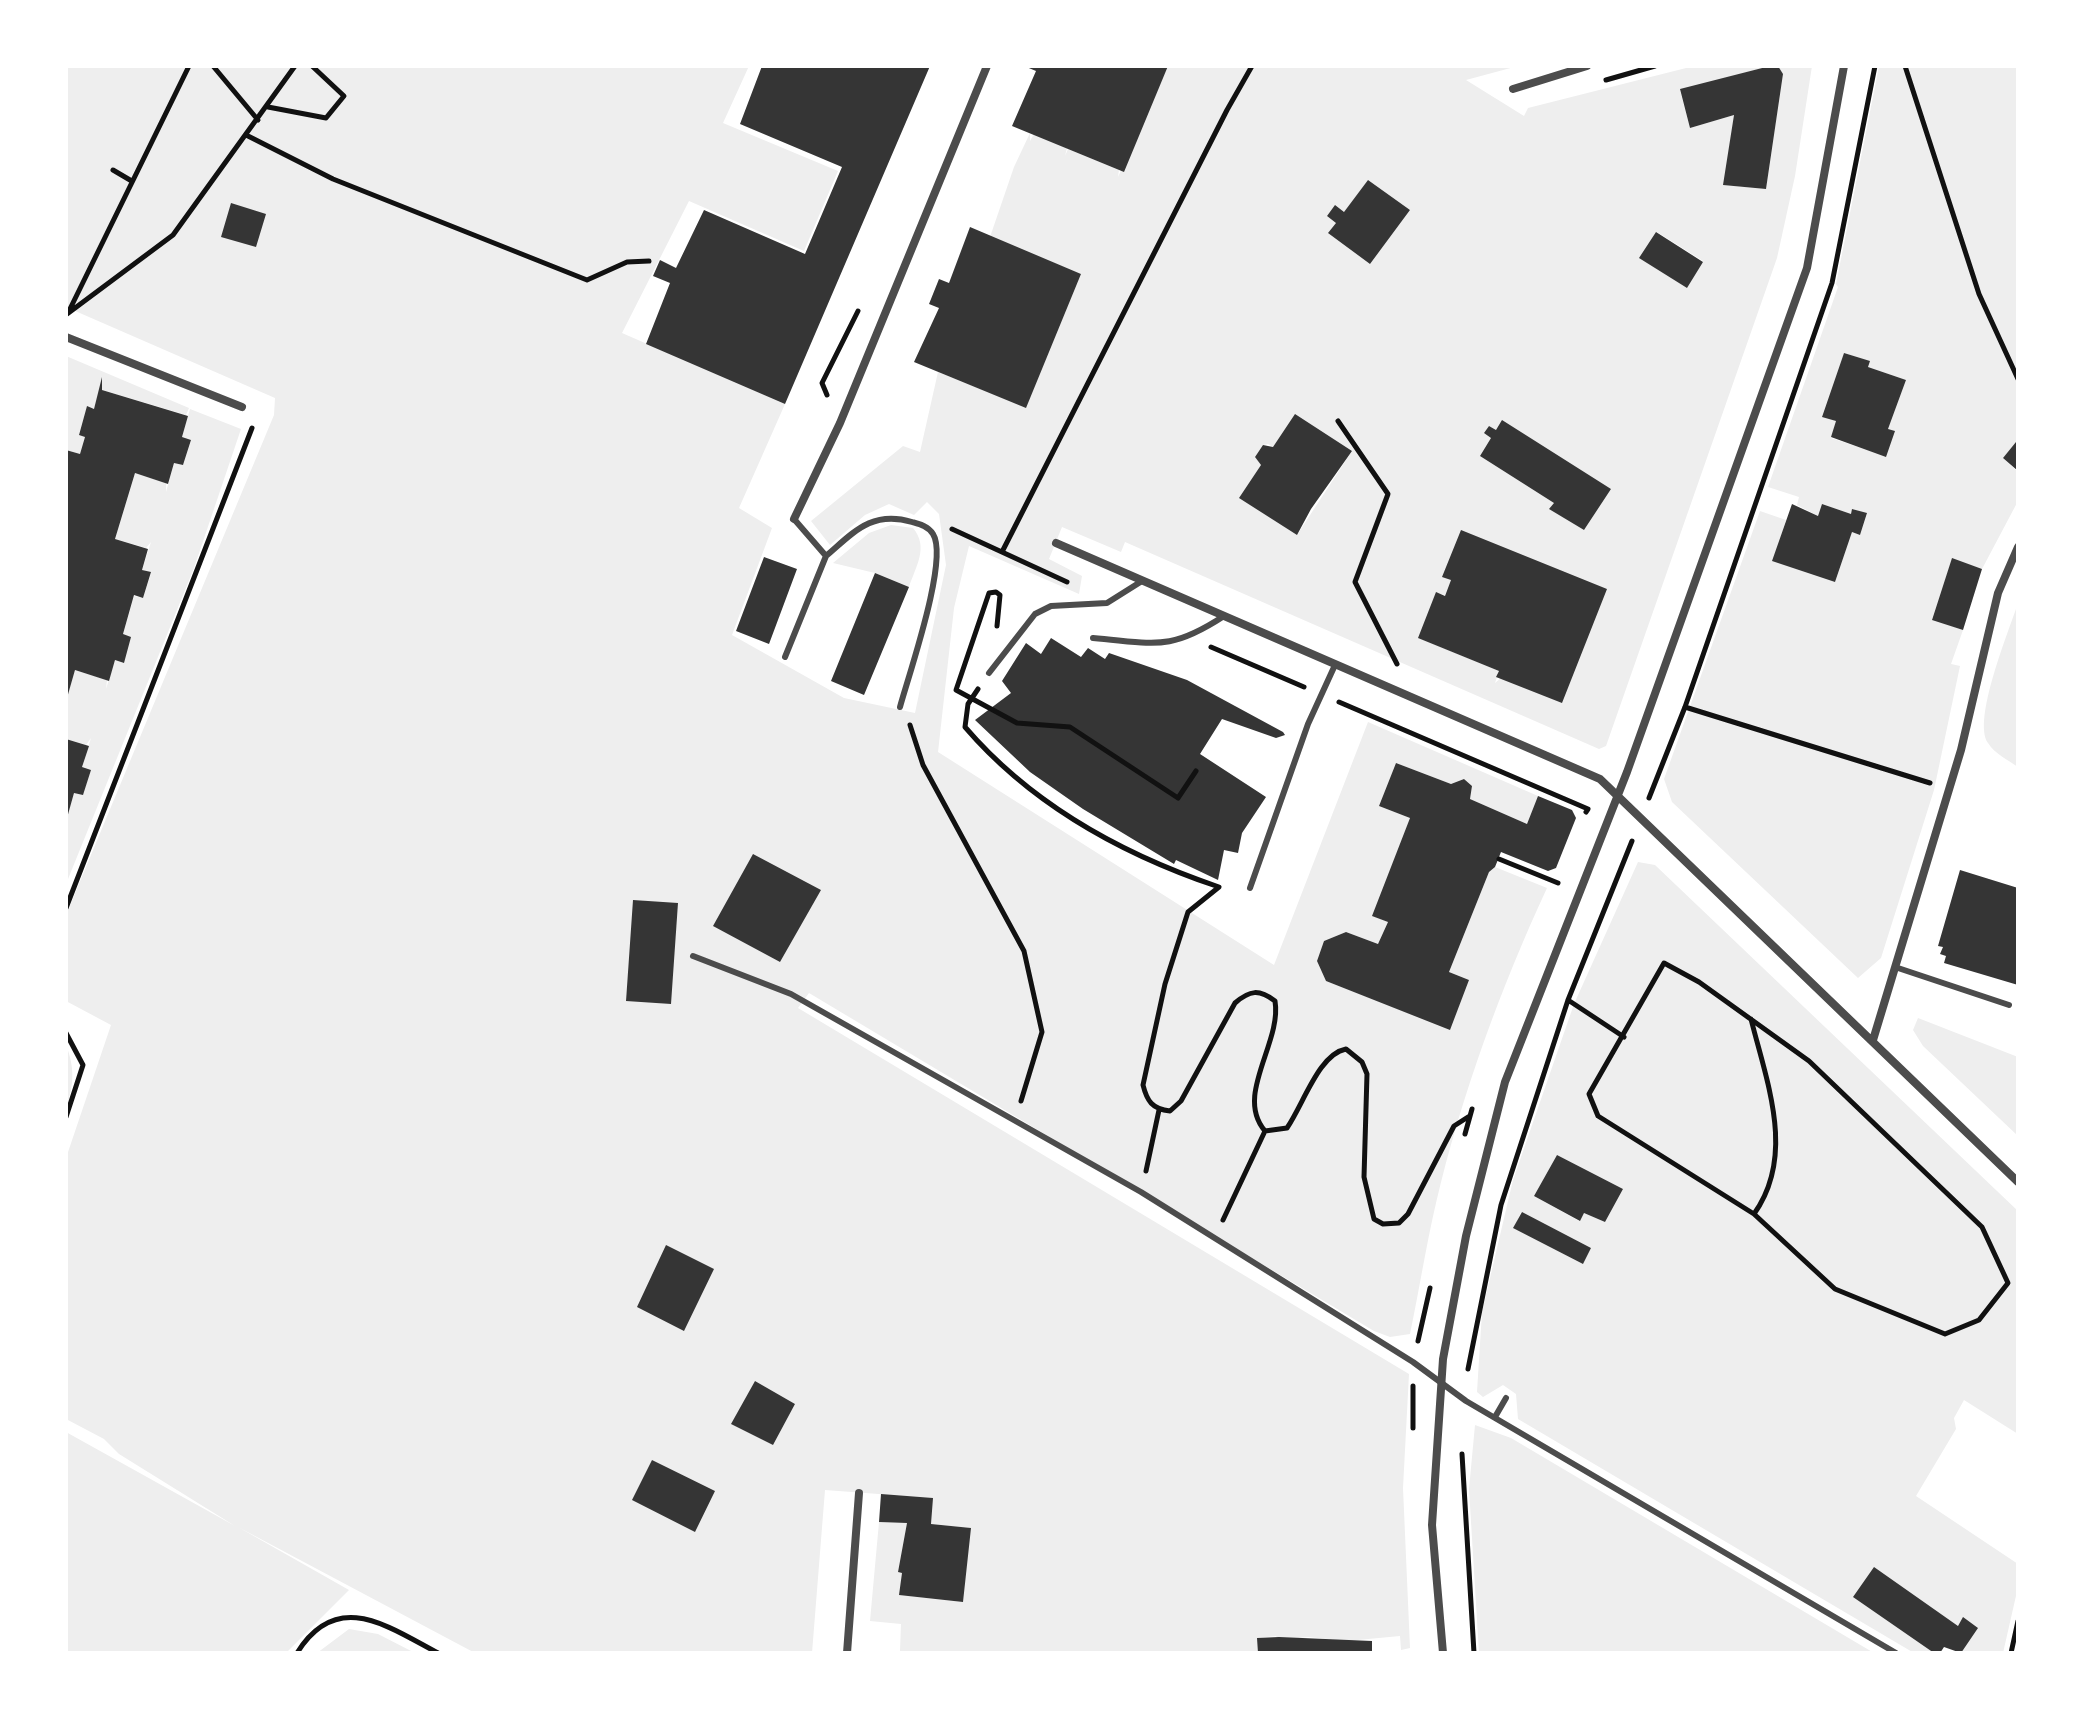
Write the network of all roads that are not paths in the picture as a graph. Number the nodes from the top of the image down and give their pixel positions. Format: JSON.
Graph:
{"nodes":[{"id":1,"x":987,"y":66,"type":"edge"},
{"id":2,"x":1587,"y":66,"type":"edge"},
{"id":3,"x":1844,"y":66,"type":"edge"},
{"id":4,"x":1513,"y":89,"type":"dead end"},
{"id":5,"x":66,"y":337,"type":"edge"},
{"id":6,"x":242,"y":407,"type":"road end"},
{"id":7,"x":794,"y":519,"type":"joint"},
{"id":8,"x":1056,"y":543,"type":"dead end"},
{"id":9,"x":2018,"y":547,"type":"edge"},
{"id":10,"x":826,"y":556,"type":"junction"},
{"id":11,"x":1142,"y":581,"type":"junction"},
{"id":12,"x":1224,"y":616,"type":"junction"},
{"id":13,"x":1093,"y":638,"type":"dead end"},
{"id":14,"x":785,"y":657,"type":"dead end"},
{"id":15,"x":1335,"y":665,"type":"junction"},
{"id":16,"x":989,"y":673,"type":"road end"},
{"id":17,"x":900,"y":707,"type":"road end"},
{"id":18,"x":1618,"y":795,"type":"junction"},
{"id":19,"x":1250,"y":888,"type":"dead end"},
{"id":20,"x":693,"y":956,"type":"dead end"},
{"id":21,"x":1895,"y":967,"type":"junction"},
{"id":22,"x":2009,"y":1005,"type":"dead end"},
{"id":23,"x":1873,"y":1040,"type":"junction"},
{"id":24,"x":2018,"y":1182,"type":"edge"},
{"id":25,"x":1442,"y":1382,"type":"junction"},
{"id":26,"x":1506,"y":1398,"type":"dead end"},
{"id":27,"x":1495,"y":1417,"type":"junction"},
{"id":28,"x":859,"y":1493,"type":"dead end"},
{"id":29,"x":847,"y":1653,"type":"edge"},
{"id":30,"x":1443,"y":1653,"type":"edge"},
{"id":31,"x":1896,"y":1653,"type":"edge"}],
"edges":[{"from":1,"to":7,"type":"street"},
{"from":2,"to":4,"type":"street"},
{"from":3,"to":18,"type":"street"},
{"from":5,"to":6,"type":"street"},
{"from":7,"to":10,"type":"lane"},
{"from":8,"to":11,"type":"street"},
{"from":9,"to":21,"type":"street"},
{"from":10,"to":14,"type":"lane"},
{"from":10,"to":17,"type":"lane"},
{"from":11,"to":12,"type":"street"},
{"from":11,"to":16,"type":"lane"},
{"from":12,"to":13,"type":"lane"},
{"from":12,"to":15,"type":"street"},
{"from":15,"to":18,"type":"street"},
{"from":15,"to":19,"type":"lane"},
{"from":18,"to":23,"type":"street"},
{"from":18,"to":25,"type":"street"},
{"from":20,"to":25,"type":"lane"},
{"from":21,"to":22,"type":"lane"},
{"from":21,"to":23,"type":"street"},
{"from":23,"to":24,"type":"street"},
{"from":25,"to":27,"type":"lane"},
{"from":25,"to":30,"type":"street"},
{"from":26,"to":27,"type":"lane"},
{"from":27,"to":31,"type":"lane"},
{"from":28,"to":29,"type":"street"}]}
